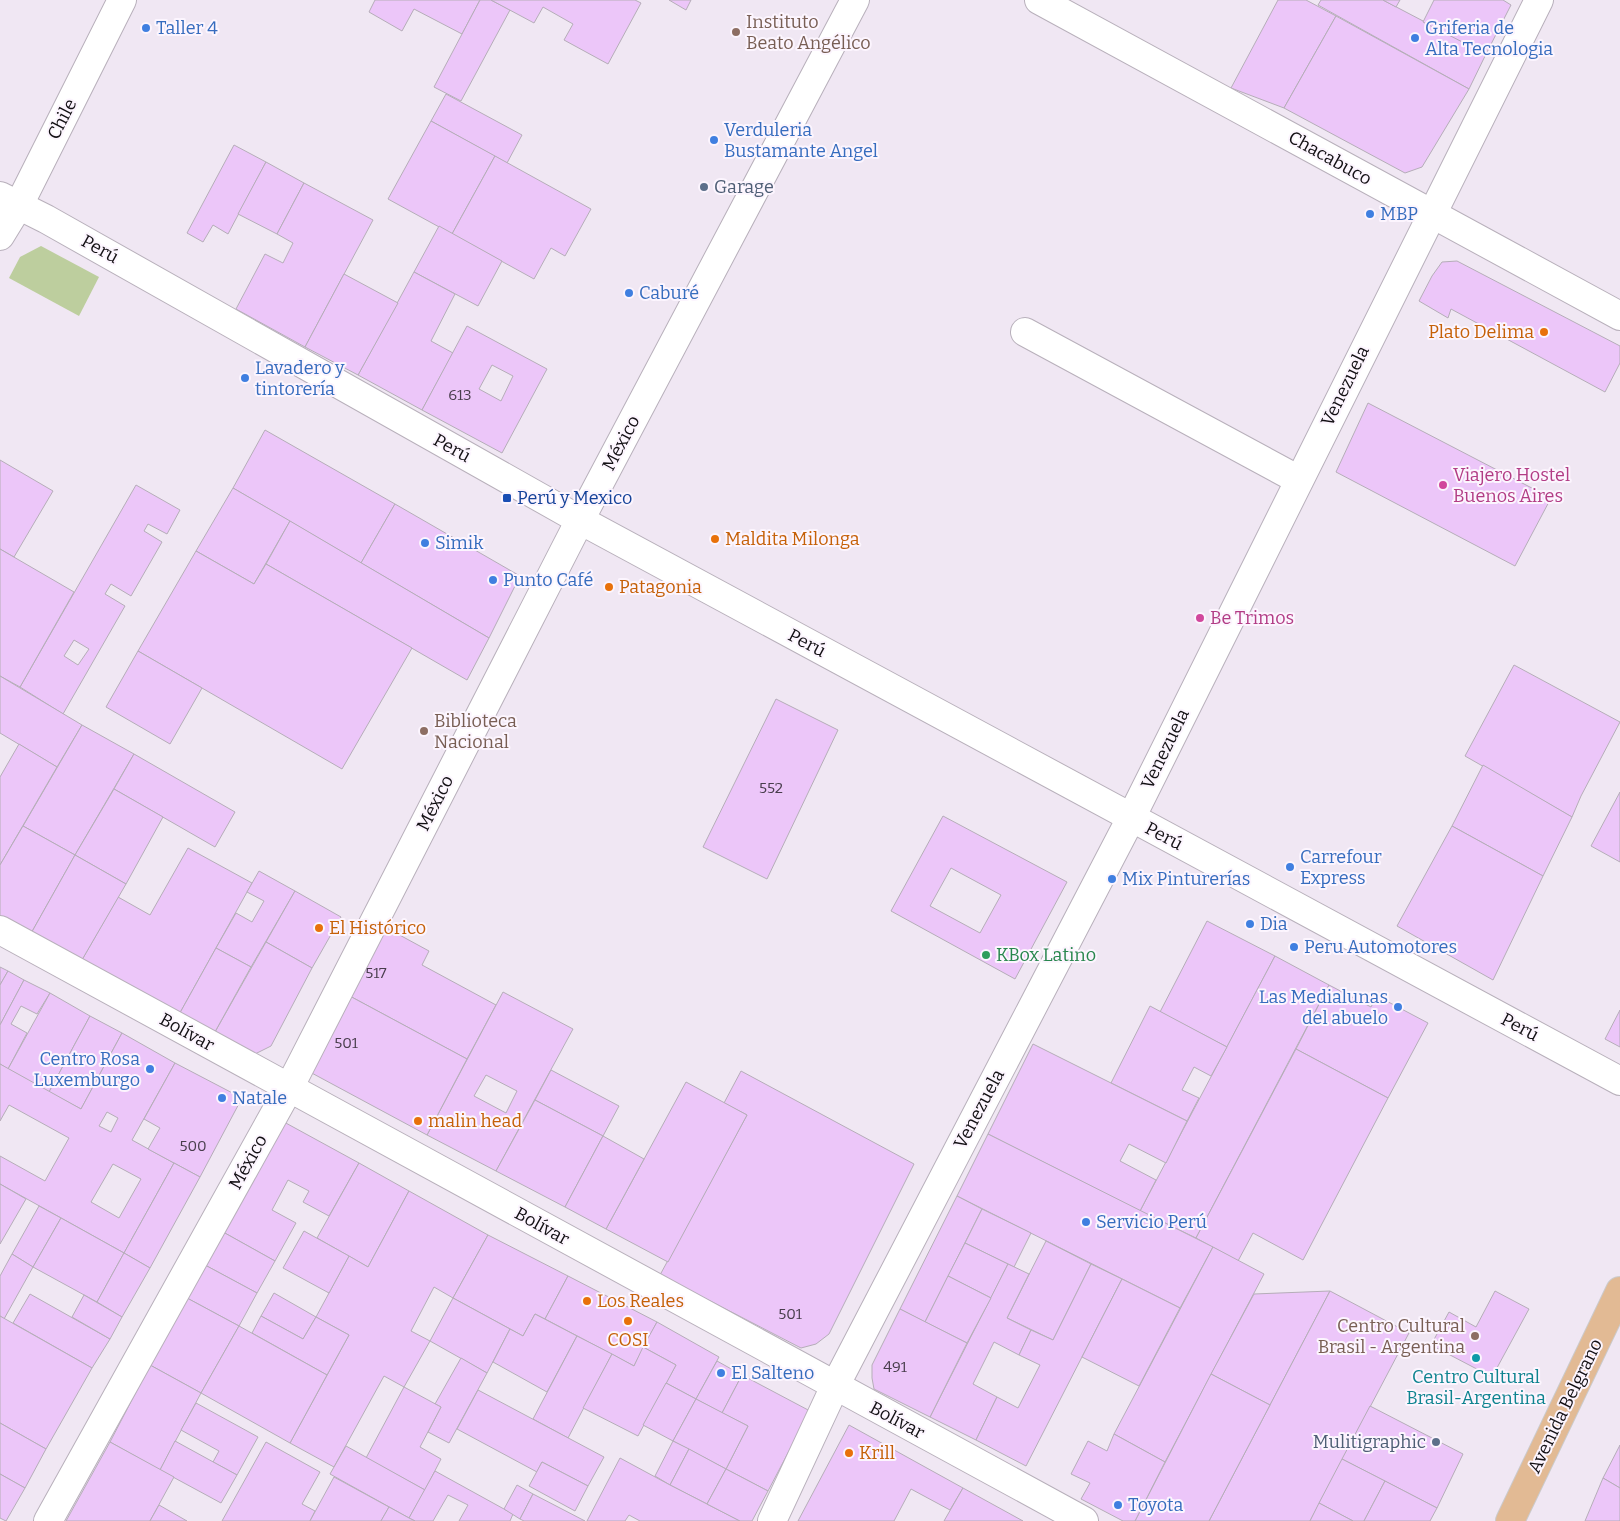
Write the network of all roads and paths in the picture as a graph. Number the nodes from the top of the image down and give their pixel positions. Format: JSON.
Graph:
{"nodes":[{"id":1,"x":122,"y":0,"type":"edge"},
{"id":2,"x":856,"y":0,"type":"edge"},
{"id":3,"x":1040,"y":0,"type":"edge"},
{"id":4,"x":1539,"y":0,"type":"edge"},
{"id":5,"x":10,"y":201,"type":"edge"},
{"id":6,"x":1431,"y":214,"type":"junction"},
{"id":7,"x":0,"y":236,"type":"edge"},
{"id":8,"x":1620,"y":316,"type":"edge"},
{"id":9,"x":1025,"y":332,"type":"dead end"},
{"id":10,"x":1298,"y":480,"type":"junction"},
{"id":11,"x":580,"y":520,"type":"junction"},
{"id":12,"x":1131,"y":818,"type":"junction"},
{"id":13,"x":0,"y":930,"type":"edge"},
{"id":14,"x":1620,"y":1081,"type":"edge"},
{"id":15,"x":289,"y":1088,"type":"junction"},
{"id":16,"x":1620,"y":1291,"type":"edge"},
{"id":17,"x":835,"y":1386,"type":"junction"},
{"id":18,"x":48,"y":1521,"type":"edge"},
{"id":19,"x":772,"y":1521,"type":"edge"},
{"id":20,"x":1084,"y":1521,"type":"edge"},
{"id":21,"x":1510,"y":1521,"type":"edge"}],
"edges":[{"from":1,"to":5,"type":"street","name":"Chile"},
{"from":2,"to":11,"type":"street","name":"México"},
{"from":3,"to":6,"type":"street","name":"Chacabuco"},
{"from":4,"to":6,"type":"street","name":"Venezuela"},
{"from":5,"to":7,"type":"street","name":"Chile"},
{"from":5,"to":11,"type":"street","name":"Perú"},
{"from":6,"to":8,"type":"street","name":"Chacabuco"},
{"from":6,"to":10,"type":"street","name":"Venezuela"},
{"from":9,"to":10,"type":"street"},
{"from":10,"to":12,"type":"street","name":"Venezuela"},
{"from":11,"to":12,"type":"street","name":"Perú"},
{"from":11,"to":15,"type":"street","name":"México"},
{"from":12,"to":14,"type":"street","name":"Perú"},
{"from":12,"to":17,"type":"street","name":"Venezuela"},
{"from":13,"to":15,"type":"street","name":"Bolívar"},
{"from":15,"to":17,"type":"street","name":"Bolívar"},
{"from":15,"to":18,"type":"street","name":"México"},
{"from":16,"to":21,"type":"main road","name":"Avenida Belgrano"},
{"from":17,"to":19,"type":"street","name":"Venezuela"},
{"from":17,"to":20,"type":"street","name":"Bolívar"}]}
